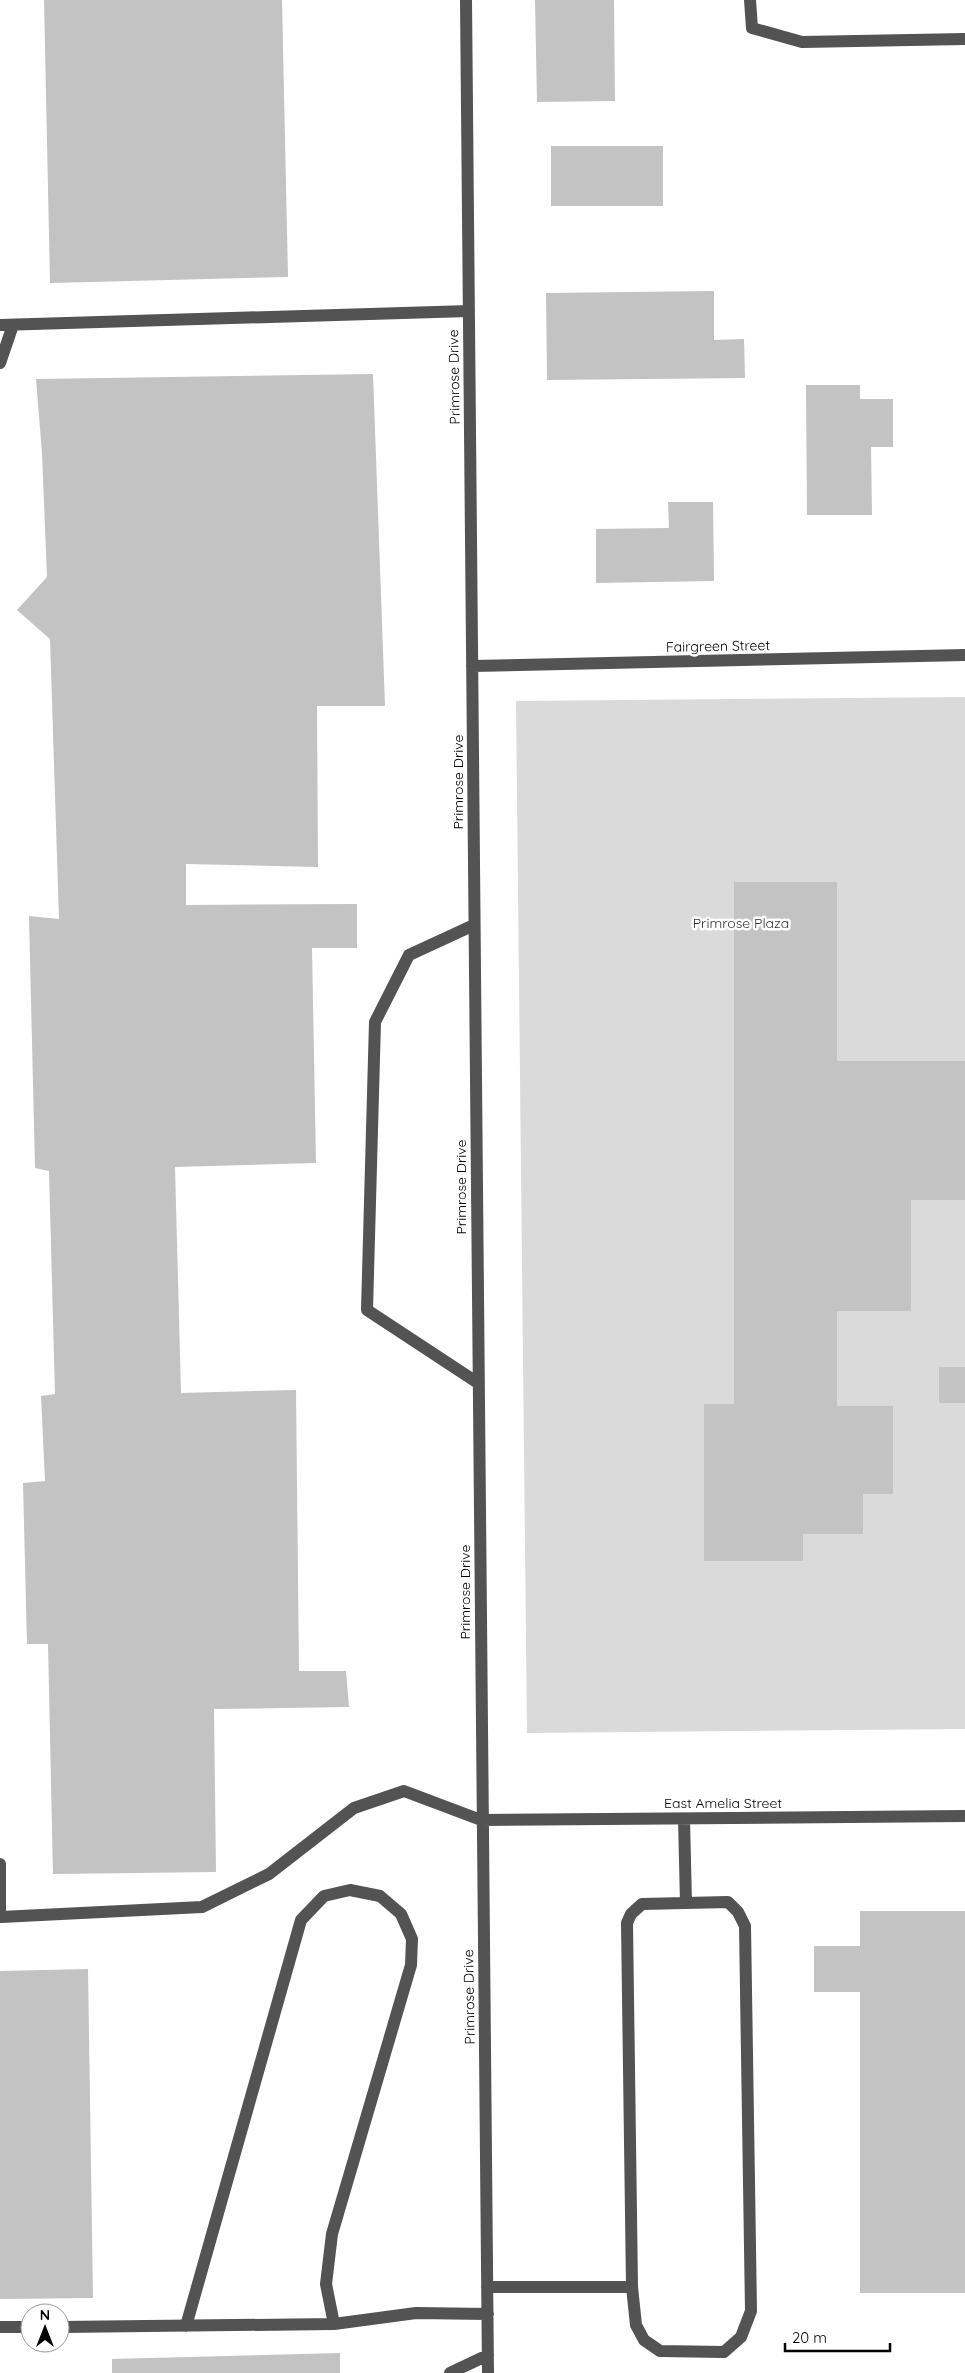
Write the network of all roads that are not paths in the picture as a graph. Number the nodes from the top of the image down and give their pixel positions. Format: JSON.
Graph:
{"nodes":[{"id":1,"x":466,"y":0,"type":"edge"},
{"id":2,"x":750,"y":0,"type":"edge"},
{"id":3,"x":965,"y":39,"type":"edge"},
{"id":4,"x":469,"y":311,"type":"junction"},
{"id":5,"x":0,"y":325,"type":"edge"},
{"id":6,"x":13,"y":325,"type":"junction"},
{"id":7,"x":0,"y":363,"type":"edge"},
{"id":8,"x":965,"y":655,"type":"edge"},
{"id":9,"x":472,"y":666,"type":"junction"},
{"id":10,"x":474,"y":924,"type":"junction"},
{"id":11,"x":478,"y":1383,"type":"junction"},
{"id":12,"x":965,"y":1816,"type":"edge"},
{"id":13,"x":684,"y":1819,"type":"junction"},
{"id":14,"x":482,"y":1820,"type":"junction"},
{"id":15,"x":0,"y":1864,"type":"edge"},
{"id":16,"x":686,"y":1903,"type":"junction"},
{"id":17,"x":0,"y":1916,"type":"edge"},
{"id":18,"x":487,"y":2287,"type":"junction"},
{"id":19,"x":632,"y":2287,"type":"junction"},
{"id":20,"x":488,"y":2314,"type":"junction"},
{"id":21,"x":334,"y":2324,"type":"junction"},
{"id":22,"x":186,"y":2326,"type":"junction"},
{"id":23,"x":0,"y":2327,"type":"edge"},
{"id":24,"x":20,"y":2327,"type":"edge"},
{"id":25,"x":70,"y":2327,"type":"edge"},
{"id":26,"x":488,"y":2355,"type":"junction"},
{"id":27,"x":450,"y":2373,"type":"edge"},
{"id":28,"x":488,"y":2373,"type":"edge"}],
"edges":[{"from":1,"to":4,"type":"street","name":"Primrose Drive"},
{"from":2,"to":3,"type":"street"},
{"from":4,"to":6,"type":"street"},
{"from":4,"to":9,"type":"street","name":"Primrose Drive"},
{"from":5,"to":6,"type":"street"},
{"from":6,"to":7,"type":"street"},
{"from":8,"to":9,"type":"street","name":"Fairgreen Street"},
{"from":9,"to":10,"type":"street","name":"Primrose Drive"},
{"from":10,"to":11,"type":"street","name":"Primrose Drive"},
{"from":10,"to":11,"type":"street"},
{"from":11,"to":14,"type":"street","name":"Primrose Drive"},
{"from":12,"to":13,"type":"street","name":"East Amelia Street"},
{"from":13,"to":14,"type":"street","name":"East Amelia Street"},
{"from":13,"to":16,"type":"street"},
{"from":14,"to":17,"type":"street"},
{"from":14,"to":18,"type":"street","name":"Primrose Drive"},
{"from":15,"to":17,"type":"street"},
{"from":16,"to":19,"type":"street"},
{"from":16,"to":19,"type":"street"},
{"from":18,"to":19,"type":"street"},
{"from":18,"to":20,"type":"street","name":"Primrose Drive"},
{"from":20,"to":21,"type":"street"},
{"from":20,"to":26,"type":"street","name":"Primrose Drive"},
{"from":21,"to":22,"type":"street"},
{"from":21,"to":22,"type":"street"},
{"from":22,"to":25,"type":"street"},
{"from":23,"to":24,"type":"street"},
{"from":26,"to":27,"type":"street"},
{"from":26,"to":28,"type":"street","name":"Primrose Drive"}]}
